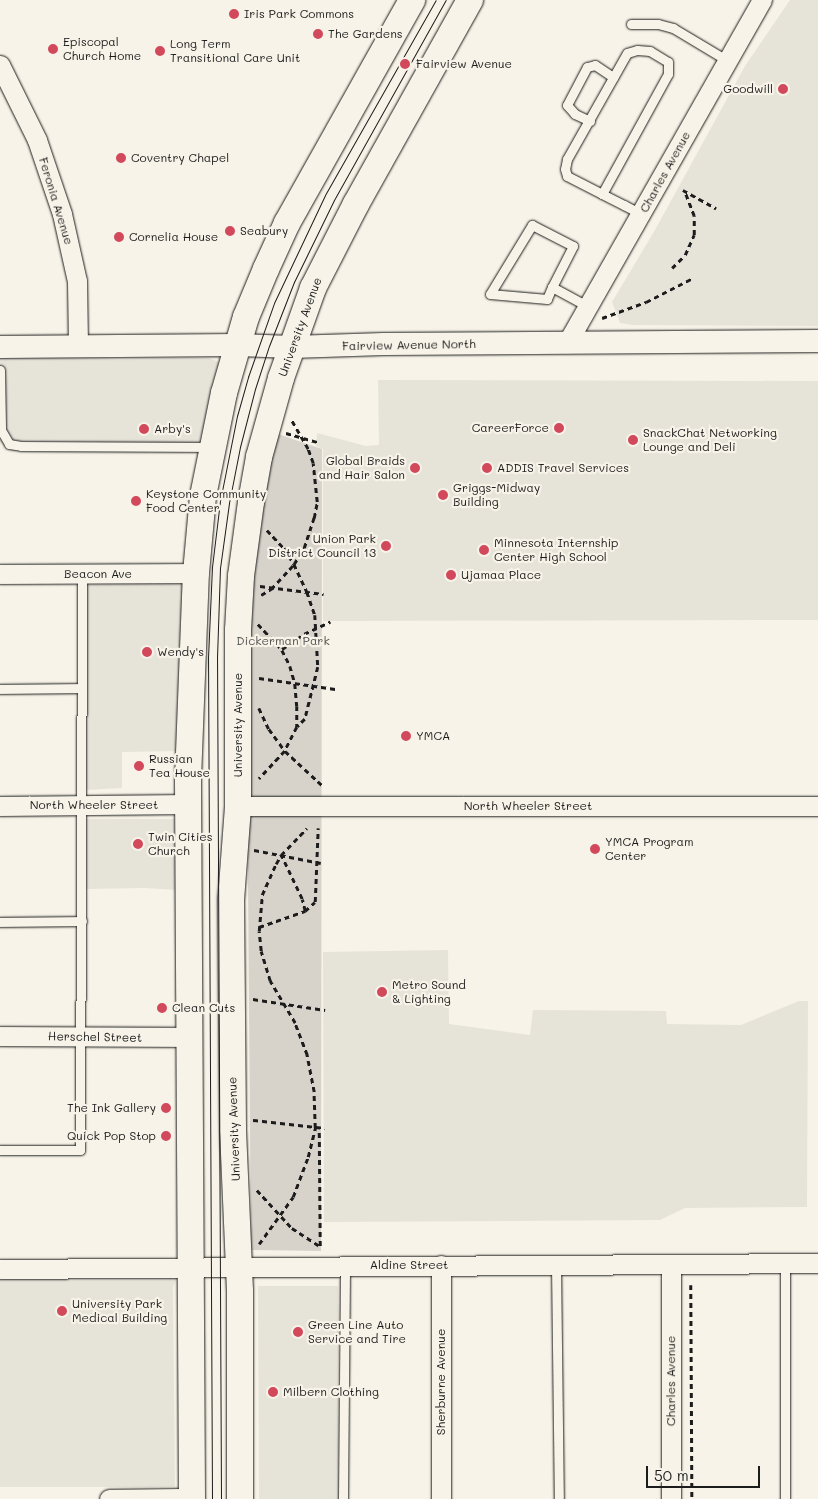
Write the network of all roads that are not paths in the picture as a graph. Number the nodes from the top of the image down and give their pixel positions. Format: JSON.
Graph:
{"nodes":[{"id":1,"x":412,"y":0,"type":"edge"},
{"id":2,"x":470,"y":0,"type":"edge"},
{"id":3,"x":762,"y":0,"type":"edge"},
{"id":4,"x":631,"y":24,"type":"dead end"},
{"id":5,"x":728,"y":61,"type":"junction"},
{"id":6,"x":0,"y":66,"type":"edge"},
{"id":7,"x":613,"y":77,"type":"junction"},
{"id":8,"x":590,"y":121,"type":"junction"},
{"id":9,"x":602,"y":194,"type":"junction"},
{"id":10,"x":642,"y":214,"type":"junction"},
{"id":11,"x":552,"y":287,"type":"junction"},
{"id":12,"x":596,"y":312,"type":"junction"},
{"id":13,"x":818,"y":341,"type":"edge"},
{"id":14,"x":567,"y":343,"type":"junction"},
{"id":15,"x":238,"y":345,"type":"junction"},
{"id":16,"x":78,"y":346,"type":"junction"},
{"id":17,"x":0,"y":347,"type":"edge"},
{"id":18,"x":292,"y":347,"type":"junction"},
{"id":19,"x":0,"y":371,"type":"edge"},
{"id":20,"x":212,"y":447,"type":"junction"},
{"id":21,"x":0,"y":574,"type":"edge"},
{"id":22,"x":82,"y":574,"type":"junction"},
{"id":23,"x":196,"y":574,"type":"junction"},
{"id":24,"x":82,"y":688,"type":"junction"},
{"id":25,"x":0,"y":689,"type":"edge"},
{"id":26,"x":188,"y":804,"type":"junction"},
{"id":27,"x":0,"y":806,"type":"edge"},
{"id":28,"x":82,"y":806,"type":"junction"},
{"id":29,"x":238,"y":806,"type":"junction"},
{"id":30,"x":818,"y":806,"type":"edge"},
{"id":31,"x":82,"y":921,"type":"junction"},
{"id":32,"x":0,"y":922,"type":"edge"},
{"id":33,"x":0,"y":1036,"type":"edge"},
{"id":34,"x":80,"y":1037,"type":"junction"},
{"id":35,"x":189,"y":1037,"type":"junction"},
{"id":36,"x":0,"y":1150,"type":"edge"},
{"id":37,"x":247,"y":1259,"type":"junction"},
{"id":38,"x":785,"y":1263,"type":"junction"},
{"id":39,"x":818,"y":1263,"type":"edge"},
{"id":40,"x":556,"y":1264,"type":"junction"},
{"id":41,"x":671,"y":1264,"type":"junction"},
{"id":42,"x":441,"y":1265,"type":"junction"},
{"id":43,"x":344,"y":1266,"type":"junction"},
{"id":44,"x":190,"y":1267,"type":"junction"},
{"id":45,"x":0,"y":1269,"type":"edge"},
{"id":46,"x":192,"y":1498,"type":"edge"},
{"id":47,"x":109,"y":1499,"type":"edge"},
{"id":48,"x":240,"y":1499,"type":"edge"},
{"id":49,"x":343,"y":1499,"type":"edge"},
{"id":50,"x":441,"y":1499,"type":"edge"},
{"id":51,"x":559,"y":1499,"type":"edge"},
{"id":52,"x":671,"y":1499,"type":"edge"},
{"id":53,"x":786,"y":1499,"type":"edge"}],
"edges":[{"from":1,"to":15,"type":"main road"},
{"from":2,"to":18,"type":"main road","name":"University Avenue"},
{"from":3,"to":5,"type":"street","name":"Charles Avenue"},
{"from":4,"to":5,"type":"lane"},
{"from":5,"to":10,"type":"street","name":"Charles Avenue"},
{"from":6,"to":16,"type":"street","name":"Feronia Avenue"},
{"from":7,"to":8,"type":"lane"},
{"from":7,"to":8,"type":"lane"},
{"from":7,"to":9,"type":"lane"},
{"from":8,"to":9,"type":"lane"},
{"from":9,"to":10,"type":"lane"},
{"from":10,"to":12,"type":"street","name":"Charles Avenue"},
{"from":11,"to":11,"type":"lane"},
{"from":11,"to":12,"type":"lane"},
{"from":12,"to":14,"type":"street","name":"Charles Avenue"},
{"from":13,"to":14,"type":"street","name":"Fairview Avenue North"},
{"from":14,"to":18,"type":"street","name":"Fairview Avenue North"},
{"from":15,"to":16,"type":"street","name":"Fairview Avenue North"},
{"from":15,"to":18,"type":"street","name":"Fairview Avenue North"},
{"from":15,"to":20,"type":"main road"},
{"from":16,"to":17,"type":"street","name":"Fairview Avenue North"},
{"from":18,"to":29,"type":"main road","name":"University Avenue"},
{"from":19,"to":20,"type":"lane"},
{"from":20,"to":23,"type":"main road"},
{"from":21,"to":22,"type":"street","name":"Beacon Ave"},
{"from":22,"to":23,"type":"street","name":"Beacon Ave"},
{"from":22,"to":24,"type":"lane"},
{"from":23,"to":26,"type":"main road"},
{"from":24,"to":25,"type":"lane"},
{"from":24,"to":28,"type":"lane"},
{"from":26,"to":28,"type":"street","name":"North Wheeler Street"},
{"from":26,"to":35,"type":"main road"},
{"from":27,"to":28,"type":"street","name":"North Wheeler Street"},
{"from":28,"to":31,"type":"lane"},
{"from":29,"to":30,"type":"street","name":"North Wheeler Street"},
{"from":29,"to":37,"type":"main road","name":"University Avenue"},
{"from":31,"to":32,"type":"lane"},
{"from":31,"to":34,"type":"lane"},
{"from":33,"to":34,"type":"street","name":"Herschel Street"},
{"from":34,"to":35,"type":"street","name":"Herschel Street"},
{"from":34,"to":36,"type":"lane"},
{"from":35,"to":44,"type":"main road"},
{"from":37,"to":43,"type":"street","name":"Aldine Street"},
{"from":37,"to":44,"type":"street","name":"Aldine Street"},
{"from":37,"to":48,"type":"main road","name":"University Avenue"},
{"from":38,"to":39,"type":"street","name":"Aldine Street"},
{"from":38,"to":41,"type":"street","name":"Aldine Street"},
{"from":38,"to":53,"type":"lane"},
{"from":40,"to":41,"type":"street","name":"Aldine Street"},
{"from":40,"to":42,"type":"street","name":"Aldine Street"},
{"from":40,"to":51,"type":"lane"},
{"from":41,"to":52,"type":"street","name":"Charles Avenue"},
{"from":42,"to":43,"type":"street","name":"Aldine Street"},
{"from":42,"to":50,"type":"street","name":"Sherburne Avenue"},
{"from":43,"to":49,"type":"lane"},
{"from":44,"to":45,"type":"street","name":"Aldine Street"},
{"from":44,"to":46,"type":"main road"},
{"from":46,"to":47,"type":"street"}]}
